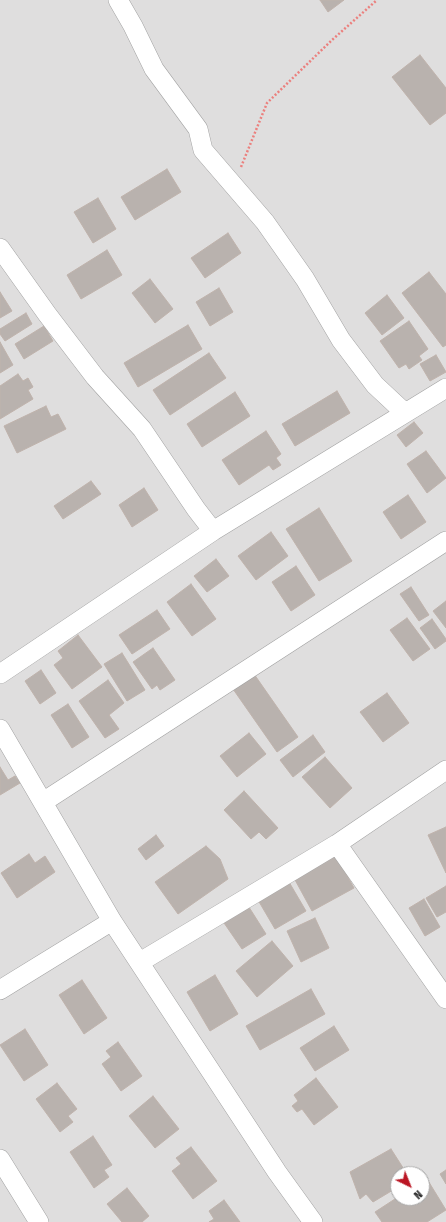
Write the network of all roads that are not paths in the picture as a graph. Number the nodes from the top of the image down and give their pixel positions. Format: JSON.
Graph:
{"nodes":[{"id":1,"x":118,"y":0,"type":"edge"},
{"id":2,"x":0,"y":248,"type":"edge"},
{"id":3,"x":446,"y":388,"type":"edge"},
{"id":4,"x":405,"y":413,"type":"junction"},
{"id":5,"x":213,"y":531,"type":"junction"},
{"id":6,"x":446,"y":541,"type":"edge"},
{"id":7,"x":0,"y":674,"type":"edge"},
{"id":8,"x":0,"y":729,"type":"edge"},
{"id":9,"x":446,"y":770,"type":"edge"},
{"id":10,"x":43,"y":802,"type":"junction"},
{"id":11,"x":337,"y":844,"type":"junction"},
{"id":12,"x":112,"y":921,"type":"junction"},
{"id":13,"x":140,"y":962,"type":"junction"},
{"id":14,"x":0,"y":990,"type":"edge"},
{"id":15,"x":446,"y":999,"type":"edge"},
{"id":16,"x":0,"y":1159,"type":"edge"},
{"id":17,"x":39,"y":1222,"type":"edge"},
{"id":18,"x":313,"y":1222,"type":"edge"}],
"edges":[{"from":1,"to":4,"type":"street"},
{"from":2,"to":5,"type":"street"},
{"from":3,"to":4,"type":"street"},
{"from":4,"to":5,"type":"street"},
{"from":5,"to":7,"type":"street"},
{"from":6,"to":10,"type":"street"},
{"from":8,"to":10,"type":"street"},
{"from":9,"to":11,"type":"street"},
{"from":10,"to":12,"type":"street"},
{"from":11,"to":13,"type":"street"},
{"from":11,"to":15,"type":"street"},
{"from":12,"to":13,"type":"street"},
{"from":12,"to":14,"type":"street"},
{"from":13,"to":18,"type":"street"},
{"from":16,"to":17,"type":"street"}]}
